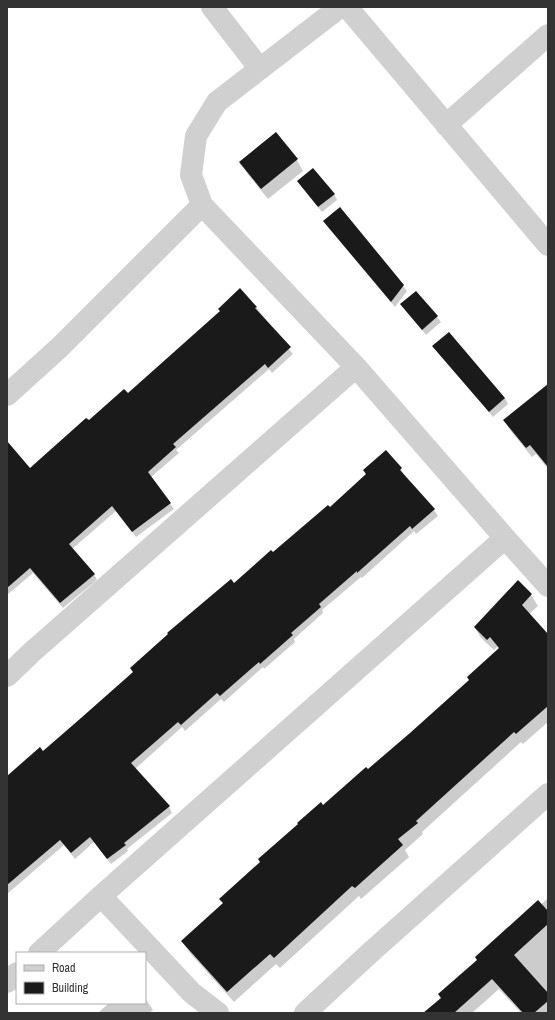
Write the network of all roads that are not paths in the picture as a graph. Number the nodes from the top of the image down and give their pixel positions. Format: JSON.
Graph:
{"nodes":[{"id":1,"x":212,"y":7,"type":"edge"},
{"id":2,"x":340,"y":7,"type":"edge"},
{"id":3,"x":347,"y":7,"type":"edge"},
{"id":4,"x":548,"y":35,"type":"edge"},
{"id":5,"x":260,"y":69,"type":"junction"},
{"id":6,"x":446,"y":125,"type":"junction"},
{"id":7,"x":202,"y":205,"type":"junction"},
{"id":8,"x":548,"y":244,"type":"edge"},
{"id":9,"x":356,"y":367,"type":"junction"},
{"id":10,"x":7,"y":395,"type":"edge"},
{"id":11,"x":505,"y":538,"type":"junction"},
{"id":12,"x":548,"y":586,"type":"edge"},
{"id":13,"x":7,"y":676,"type":"edge"},
{"id":14,"x":548,"y":794,"type":"edge"},
{"id":15,"x":101,"y":896,"type":"junction"},
{"id":16,"x":40,"y":952,"type":"edge"},
{"id":17,"x":16,"y":974,"type":"edge"},
{"id":18,"x":7,"y":982,"type":"edge"},
{"id":19,"x":218,"y":1013,"type":"edge"},
{"id":20,"x":305,"y":1013,"type":"edge"}],
"edges":[{"from":1,"to":5,"type":"street"},
{"from":2,"to":5,"type":"street"},
{"from":3,"to":6,"type":"street"},
{"from":4,"to":6,"type":"street"},
{"from":5,"to":7,"type":"street"},
{"from":6,"to":8,"type":"street"},
{"from":7,"to":9,"type":"street"},
{"from":7,"to":10,"type":"street"},
{"from":9,"to":11,"type":"street"},
{"from":9,"to":13,"type":"street"},
{"from":11,"to":12,"type":"street"},
{"from":11,"to":15,"type":"street"},
{"from":14,"to":20,"type":"street"},
{"from":15,"to":16,"type":"street"},
{"from":15,"to":19,"type":"street"},
{"from":17,"to":18,"type":"street"}]}
